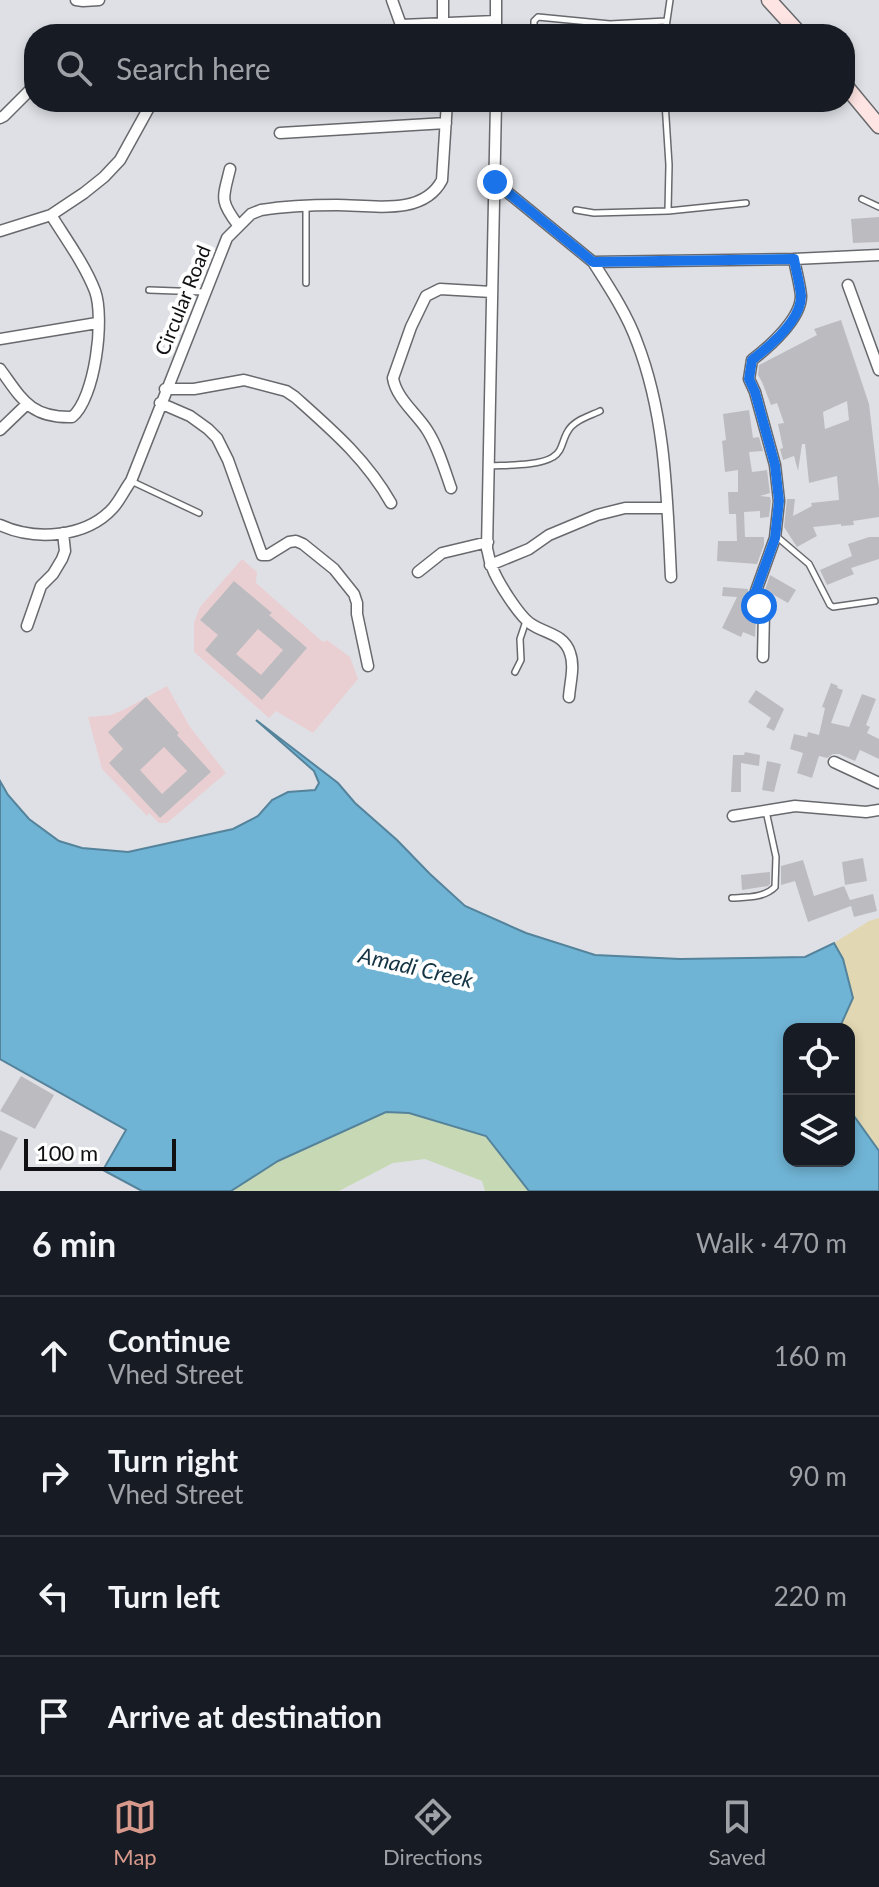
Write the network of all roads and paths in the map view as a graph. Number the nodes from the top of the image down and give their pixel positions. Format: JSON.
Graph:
{"nodes":[{"id":1,"x":76,"y":0,"type":"edge"},
{"id":2,"x":99,"y":0,"type":"edge"},
{"id":3,"x":392,"y":0,"type":"edge"},
{"id":4,"x":443,"y":0,"type":"edge"},
{"id":5,"x":496,"y":0,"type":"edge"},
{"id":6,"x":670,"y":0,"type":"edge"},
{"id":7,"x":769,"y":0,"type":"edge"},
{"id":8,"x":496,"y":21,"type":"joint"},
{"id":9,"x":666,"y":21,"type":"junction"},
{"id":10,"x":397,"y":24,"type":"edge"},
{"id":11,"x":447,"y":24,"type":"edge"},
{"id":12,"x":472,"y":24,"type":"edge"},
{"id":13,"x":534,"y":24,"type":"edge"},
{"id":14,"x":610,"y":24,"type":"edge"},
{"id":15,"x":610,"y":24,"type":"edge"},
{"id":16,"x":666,"y":24,"type":"edge"},
{"id":17,"x":791,"y":24,"type":"edge"},
{"id":18,"x":24,"y":96,"type":"edge"},
{"id":19,"x":855,"y":97,"type":"edge"},
{"id":20,"x":146,"y":112,"type":"edge"},
{"id":21,"x":447,"y":112,"type":"edge"},
{"id":22,"x":496,"y":112,"type":"edge"},
{"id":23,"x":666,"y":112,"type":"edge"},
{"id":24,"x":0,"y":118,"type":"edge"},
{"id":25,"x":446,"y":123,"type":"junction"},
{"id":26,"x":879,"y":126,"type":"edge"},
{"id":27,"x":280,"y":133,"type":"dead end"},
{"id":28,"x":230,"y":169,"type":"dead end"},
{"id":29,"x":495,"y":182,"type":"junction"},
{"id":30,"x":862,"y":199,"type":"dead end"},
{"id":31,"x":746,"y":203,"type":"dead end"},
{"id":32,"x":306,"y":207,"type":"junction"},
{"id":33,"x":879,"y":207,"type":"edge"},
{"id":34,"x":576,"y":210,"type":"dead end"},
{"id":35,"x":668,"y":211,"type":"junction"},
{"id":36,"x":51,"y":215,"type":"junction"},
{"id":37,"x":238,"y":225,"type":"junction"},
{"id":38,"x":0,"y":231,"type":"edge"},
{"id":39,"x":879,"y":255,"type":"edge"},
{"id":40,"x":794,"y":259,"type":"junction"},
{"id":41,"x":593,"y":262,"type":"junction"},
{"id":42,"x":306,"y":283,"type":"dead end"},
{"id":43,"x":848,"y":285,"type":"dead end"},
{"id":44,"x":149,"y":290,"type":"dead end"},
{"id":45,"x":205,"y":292,"type":"junction"},
{"id":46,"x":492,"y":292,"type":"junction"},
{"id":47,"x":97,"y":323,"type":"junction"},
{"id":48,"x":0,"y":339,"type":"edge"},
{"id":49,"x":0,"y":369,"type":"edge"},
{"id":50,"x":879,"y":370,"type":"edge"},
{"id":51,"x":165,"y":389,"type":"junction"},
{"id":52,"x":160,"y":403,"type":"junction"},
{"id":53,"x":26,"y":405,"type":"junction"},
{"id":54,"x":600,"y":411,"type":"dead end"},
{"id":55,"x":0,"y":430,"type":"edge"},
{"id":56,"x":489,"y":466,"type":"junction"},
{"id":57,"x":131,"y":481,"type":"junction"},
{"id":58,"x":451,"y":488,"type":"dead end"},
{"id":59,"x":391,"y":503,"type":"dead end"},
{"id":60,"x":667,"y":508,"type":"junction"},
{"id":61,"x":199,"y":513,"type":"dead end"},
{"id":62,"x":0,"y":526,"type":"edge"},
{"id":63,"x":63,"y":533,"type":"junction"},
{"id":64,"x":775,"y":536,"type":"junction"},
{"id":65,"x":488,"y":542,"type":"junction"},
{"id":66,"x":490,"y":565,"type":"junction"},
{"id":67,"x":418,"y":572,"type":"dead end"},
{"id":68,"x":671,"y":577,"type":"dead end"},
{"id":69,"x":875,"y":601,"type":"dead end"},
{"id":70,"x":526,"y":620,"type":"junction"},
{"id":71,"x":27,"y":626,"type":"dead end"},
{"id":72,"x":763,"y":657,"type":"dead end"},
{"id":73,"x":368,"y":666,"type":"dead end"},
{"id":74,"x":515,"y":672,"type":"dead end"},
{"id":75,"x":569,"y":697,"type":"dead end"},
{"id":76,"x":834,"y":762,"type":"dead end"},
{"id":77,"x":879,"y":783,"type":"edge"},
{"id":78,"x":766,"y":810,"type":"junction"},
{"id":79,"x":879,"y":810,"type":"edge"},
{"id":80,"x":733,"y":816,"type":"dead end"},
{"id":81,"x":732,"y":898,"type":"dead end"}],
"edges":[{"from":1,"to":2,"type":"street"},
{"from":3,"to":10,"type":"street"},
{"from":4,"to":11,"type":"street"},
{"from":5,"to":8,"type":"street"},
{"from":6,"to":9,"type":"lane"},
{"from":7,"to":17,"type":"street"},
{"from":8,"to":12,"type":"street"},
{"from":9,"to":14,"type":"lane"},
{"from":9,"to":16,"type":"lane"},
{"from":13,"to":15,"type":"lane"},
{"from":18,"to":24,"type":"street"},
{"from":19,"to":26,"type":"street"},
{"from":20,"to":36,"type":"street"},
{"from":21,"to":25,"type":"street"},
{"from":22,"to":29,"type":"street"},
{"from":23,"to":35,"type":"lane"},
{"from":25,"to":27,"type":"street"},
{"from":25,"to":32,"type":"street"},
{"from":28,"to":37,"type":"street"},
{"from":29,"to":41,"type":"street"},
{"from":29,"to":46,"type":"street"},
{"from":30,"to":33,"type":"lane"},
{"from":31,"to":35,"type":"lane"},
{"from":32,"to":37,"type":"street"},
{"from":32,"to":42,"type":"lane"},
{"from":34,"to":35,"type":"lane"},
{"from":36,"to":38,"type":"street"},
{"from":36,"to":47,"type":"street"},
{"from":37,"to":45,"type":"street","name":"Circular Road"},
{"from":39,"to":40,"type":"street"},
{"from":40,"to":41,"type":"street"},
{"from":40,"to":64,"type":"street"},
{"from":41,"to":60,"type":"street"},
{"from":43,"to":50,"type":"street"},
{"from":44,"to":45,"type":"lane"},
{"from":45,"to":51,"type":"street","name":"Circular Road"},
{"from":46,"to":56,"type":"street"},
{"from":46,"to":58,"type":"street"},
{"from":47,"to":48,"type":"street"},
{"from":47,"to":53,"type":"street"},
{"from":49,"to":53,"type":"street"},
{"from":51,"to":52,"type":"street","name":"Circular Road"},
{"from":51,"to":59,"type":"street"},
{"from":52,"to":57,"type":"street","name":"Circular Road"},
{"from":52,"to":73,"type":"street"},
{"from":53,"to":55,"type":"street"},
{"from":54,"to":56,"type":"lane"},
{"from":56,"to":65,"type":"street"},
{"from":57,"to":61,"type":"lane"},
{"from":57,"to":63,"type":"street","name":"Circular Road"},
{"from":60,"to":66,"type":"street"},
{"from":60,"to":68,"type":"street"},
{"from":62,"to":63,"type":"street","name":"Circular Road"},
{"from":63,"to":71,"type":"street"},
{"from":64,"to":69,"type":"lane"},
{"from":64,"to":72,"type":"street"},
{"from":65,"to":66,"type":"street"},
{"from":65,"to":67,"type":"street"},
{"from":66,"to":70,"type":"street"},
{"from":70,"to":74,"type":"lane"},
{"from":70,"to":75,"type":"street"},
{"from":76,"to":77,"type":"street"},
{"from":78,"to":79,"type":"street"},
{"from":78,"to":80,"type":"street"},
{"from":78,"to":81,"type":"lane"}]}
